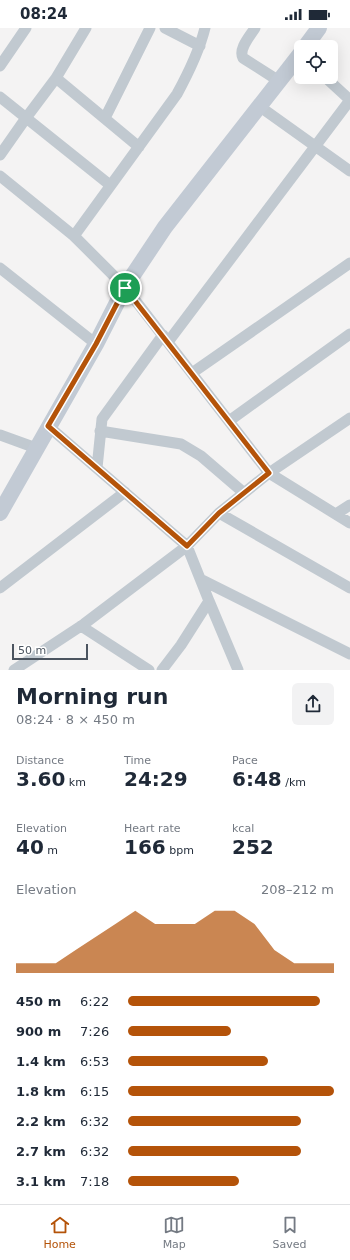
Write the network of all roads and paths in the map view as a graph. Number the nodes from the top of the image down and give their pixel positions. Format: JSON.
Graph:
{"nodes":[{"id":1,"x":26,"y":28,"type":"edge"},
{"id":2,"x":86,"y":28,"type":"edge"},
{"id":3,"x":150,"y":28,"type":"edge"},
{"id":4,"x":165,"y":28,"type":"edge"},
{"id":5,"x":205,"y":28,"type":"edge"},
{"id":6,"x":255,"y":28,"type":"edge"},
{"id":7,"x":319,"y":28,"type":"edge"},
{"id":8,"x":310,"y":40,"type":"edge"},
{"id":9,"x":200,"y":46,"type":"junction"},
{"id":10,"x":294,"y":62,"type":"edge"},
{"id":11,"x":0,"y":66,"type":"edge"},
{"id":12,"x":56,"y":78,"type":"junction"},
{"id":13,"x":279,"y":81,"type":"junction"},
{"id":14,"x":333,"y":84,"type":"edge"},
{"id":15,"x":0,"y":97,"type":"edge"},
{"id":16,"x":350,"y":100,"type":"edge"},
{"id":17,"x":259,"y":106,"type":"junction"},
{"id":18,"x":26,"y":118,"type":"junction"},
{"id":19,"x":104,"y":118,"type":"junction"},
{"id":20,"x":315,"y":146,"type":"junction"},
{"id":21,"x":139,"y":147,"type":"junction"},
{"id":22,"x":0,"y":155,"type":"edge"},
{"id":23,"x":350,"y":171,"type":"edge"},
{"id":24,"x":0,"y":176,"type":"edge"},
{"id":25,"x":110,"y":185,"type":"junction"},
{"id":26,"x":74,"y":236,"type":"junction"},
{"id":27,"x":350,"y":263,"type":"edge"},
{"id":28,"x":0,"y":268,"type":"edge"},
{"id":29,"x":125,"y":288,"type":"junction"},
{"id":30,"x":165,"y":338,"type":"junction"},
{"id":31,"x":348,"y":340,"type":"edge"},
{"id":32,"x":96,"y":344,"type":"junction"},
{"id":33,"x":192,"y":373,"type":"junction"},
{"id":34,"x":350,"y":418,"type":"edge"},
{"id":35,"x":229,"y":422,"type":"junction"},
{"id":36,"x":48,"y":426,"type":"junction"},
{"id":37,"x":100,"y":431,"type":"junction"},
{"id":38,"x":0,"y":435,"type":"edge"},
{"id":39,"x":36,"y":448,"type":"junction"},
{"id":40,"x":97,"y":468,"type":"junction"},
{"id":41,"x":269,"y":473,"type":"junction"},
{"id":42,"x":125,"y":492,"type":"junction"},
{"id":43,"x":244,"y":493,"type":"junction"},
{"id":44,"x":350,"y":505,"type":"edge"},
{"id":45,"x":0,"y":513,"type":"edge"},
{"id":46,"x":219,"y":513,"type":"junction"},
{"id":47,"x":336,"y":514,"type":"junction"},
{"id":48,"x":350,"y":523,"type":"edge"},
{"id":49,"x":187,"y":546,"type":"junction"},
{"id":50,"x":202,"y":580,"type":"junction"},
{"id":51,"x":0,"y":588,"type":"edge"},
{"id":52,"x":350,"y":588,"type":"edge"},
{"id":53,"x":209,"y":600,"type":"junction"},
{"id":54,"x":80,"y":626,"type":"junction"},
{"id":55,"x":350,"y":654,"type":"edge"},
{"id":56,"x":14,"y":670,"type":"edge"},
{"id":57,"x":149,"y":670,"type":"edge"},
{"id":58,"x":162,"y":670,"type":"edge"},
{"id":59,"x":238,"y":670,"type":"edge"}],
"edges":[{"from":1,"to":11,"type":"street"},
{"from":2,"to":12,"type":"street"},
{"from":3,"to":19,"type":"street"},
{"from":4,"to":9,"type":"street"},
{"from":5,"to":9,"type":"street"},
{"from":6,"to":13,"type":"street"},
{"from":7,"to":8,"type":"street"},
{"from":9,"to":21,"type":"street"},
{"from":10,"to":13,"type":"street"},
{"from":12,"to":18,"type":"street"},
{"from":12,"to":19,"type":"street"},
{"from":13,"to":17,"type":"street"},
{"from":14,"to":16,"type":"street"},
{"from":15,"to":18,"type":"street"},
{"from":16,"to":20,"type":"street"},
{"from":17,"to":20,"type":"street"},
{"from":17,"to":29,"type":"street"},
{"from":18,"to":22,"type":"street"},
{"from":18,"to":25,"type":"street"},
{"from":19,"to":21,"type":"street"},
{"from":20,"to":23,"type":"street"},
{"from":20,"to":30,"type":"street"},
{"from":21,"to":25,"type":"street"},
{"from":24,"to":26,"type":"street"},
{"from":25,"to":26,"type":"street"},
{"from":26,"to":29,"type":"street"},
{"from":27,"to":33,"type":"street"},
{"from":28,"to":32,"type":"street"},
{"from":29,"to":30,"type":"street"},
{"from":29,"to":32,"type":"street"},
{"from":30,"to":33,"type":"street"},
{"from":30,"to":37,"type":"street"},
{"from":31,"to":35,"type":"street"},
{"from":32,"to":36,"type":"street"},
{"from":33,"to":35,"type":"street"},
{"from":34,"to":41,"type":"street"},
{"from":35,"to":41,"type":"street"},
{"from":36,"to":39,"type":"street"},
{"from":36,"to":40,"type":"street"},
{"from":37,"to":40,"type":"street"},
{"from":37,"to":43,"type":"street"},
{"from":38,"to":39,"type":"street"},
{"from":39,"to":45,"type":"street"},
{"from":40,"to":42,"type":"street"},
{"from":41,"to":43,"type":"street"},
{"from":41,"to":47,"type":"street"},
{"from":42,"to":49,"type":"street"},
{"from":42,"to":51,"type":"street"},
{"from":43,"to":46,"type":"street"},
{"from":44,"to":47,"type":"street"},
{"from":46,"to":49,"type":"street"},
{"from":46,"to":52,"type":"street"},
{"from":47,"to":48,"type":"street"},
{"from":49,"to":50,"type":"street"},
{"from":49,"to":54,"type":"street"},
{"from":50,"to":53,"type":"street"},
{"from":50,"to":55,"type":"street"},
{"from":53,"to":58,"type":"street"},
{"from":53,"to":59,"type":"street"},
{"from":54,"to":56,"type":"street"},
{"from":54,"to":57,"type":"street"}]}
